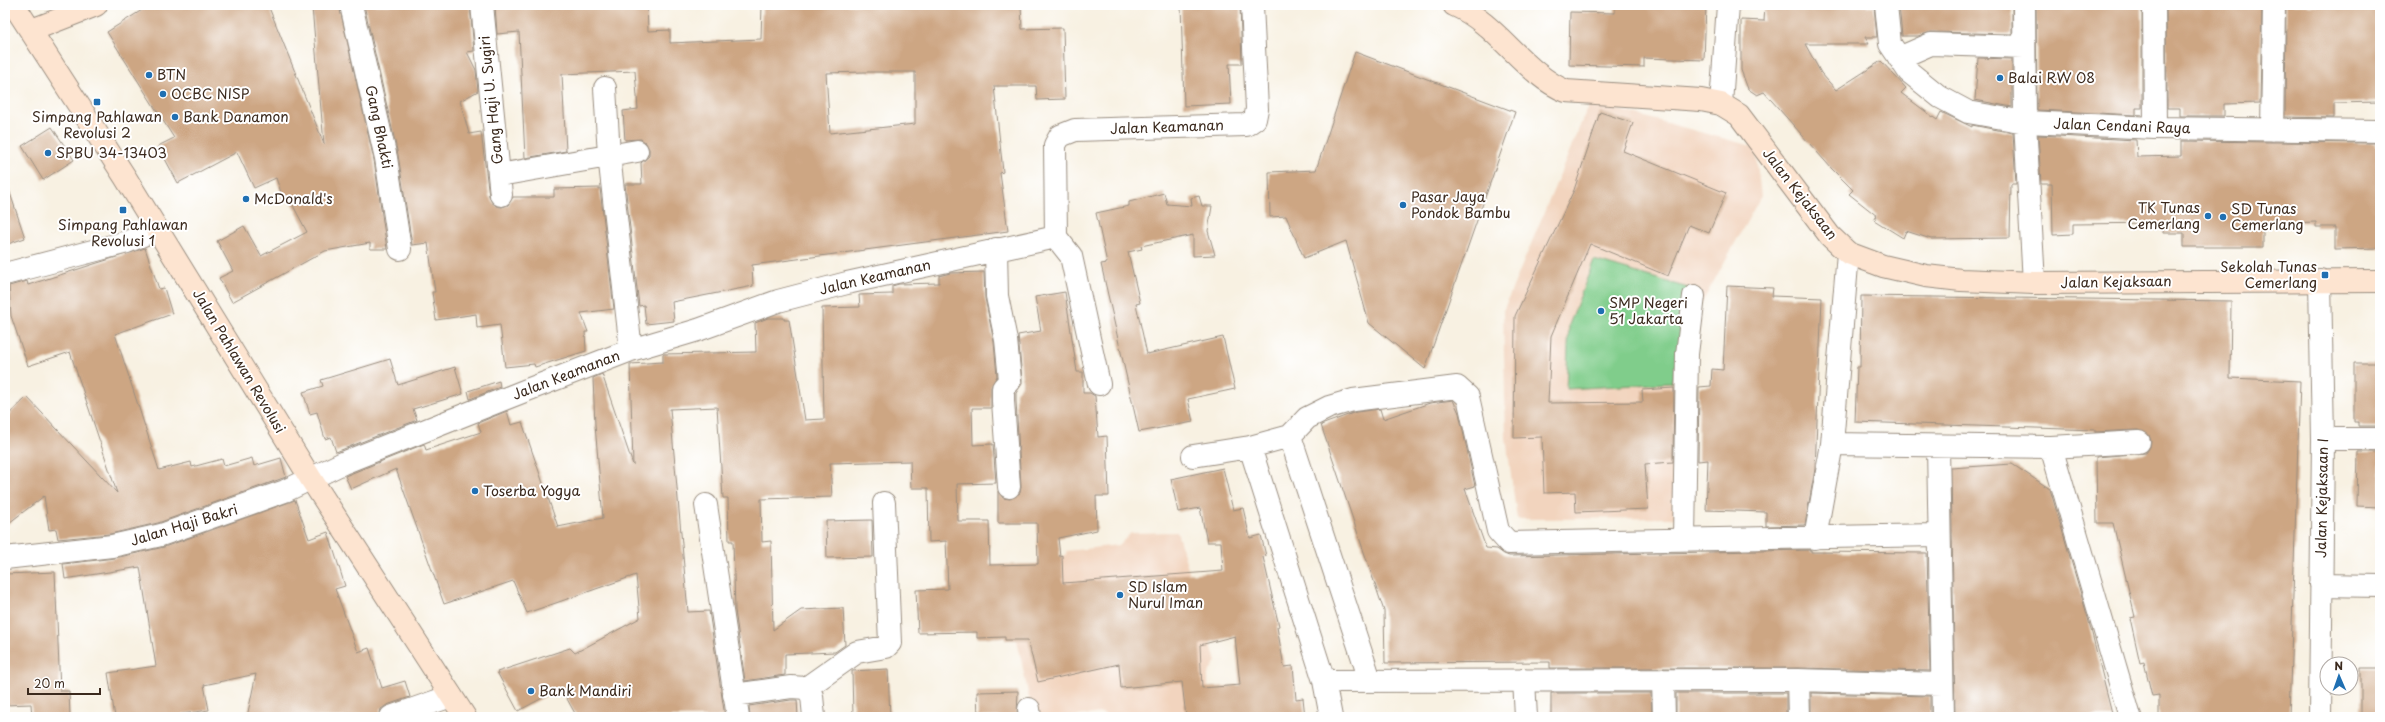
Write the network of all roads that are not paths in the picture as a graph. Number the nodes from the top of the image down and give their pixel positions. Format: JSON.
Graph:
{"nodes":[{"id":1,"x":14,"y":5,"type":"edge"},
{"id":2,"x":96,"y":5,"type":"edge"},
{"id":3,"x":352,"y":5,"type":"edge"},
{"id":4,"x":482,"y":5,"type":"edge"},
{"id":5,"x":1252,"y":5,"type":"edge"},
{"id":6,"x":1454,"y":5,"type":"edge"},
{"id":7,"x":1728,"y":5,"type":"edge"},
{"id":8,"x":1886,"y":5,"type":"edge"},
{"id":9,"x":2024,"y":5,"type":"edge"},
{"id":10,"x":2154,"y":5,"type":"edge"},
{"id":11,"x":2274,"y":5,"type":"edge"},
{"id":12,"x":32,"y":30,"type":"junction"},
{"id":13,"x":2024,"y":47,"type":"junction"},
{"id":14,"x":1900,"y":58,"type":"junction"},
{"id":15,"x":605,"y":88,"type":"dead end"},
{"id":16,"x":1722,"y":104,"type":"junction"},
{"id":17,"x":2025,"y":122,"type":"junction"},
{"id":18,"x":2154,"y":128,"type":"junction"},
{"id":19,"x":2272,"y":130,"type":"junction"},
{"id":20,"x":2380,"y":131,"type":"edge"},
{"id":21,"x":637,"y":151,"type":"dead end"},
{"id":22,"x":609,"y":155,"type":"junction"},
{"id":23,"x":157,"y":229,"type":"junction"},
{"id":24,"x":1056,"y":237,"type":"junction"},
{"id":25,"x":996,"y":249,"type":"junction"},
{"id":26,"x":400,"y":250,"type":"dead end"},
{"id":27,"x":1848,"y":253,"type":"junction"},
{"id":28,"x":5,"y":274,"type":"edge"},
{"id":29,"x":2320,"y":280,"type":"junction"},
{"id":30,"x":2380,"y":280,"type":"edge"},
{"id":31,"x":2034,"y":283,"type":"junction"},
{"id":32,"x":1694,"y":296,"type":"dead end"},
{"id":33,"x":631,"y":350,"type":"junction"},
{"id":34,"x":1099,"y":384,"type":"dead end"},
{"id":35,"x":1290,"y":436,"type":"junction"},
{"id":36,"x":2323,"y":439,"type":"junction"},
{"id":37,"x":2380,"y":439,"type":"edge"},
{"id":38,"x":2139,"y":442,"type":"dead end"},
{"id":39,"x":1832,"y":444,"type":"junction"},
{"id":40,"x":1250,"y":447,"type":"junction"},
{"id":41,"x":1938,"y":447,"type":"junction"},
{"id":42,"x":2051,"y":447,"type":"junction"},
{"id":43,"x":1192,"y":456,"type":"dead end"},
{"id":44,"x":311,"y":479,"type":"junction"},
{"id":45,"x":1009,"y":487,"type":"dead end"},
{"id":46,"x":884,"y":503,"type":"dead end"},
{"id":47,"x":706,"y":505,"type":"dead end"},
{"id":48,"x":1938,"y":535,"type":"junction"},
{"id":49,"x":1815,"y":538,"type":"junction"},
{"id":50,"x":1684,"y":539,"type":"junction"},
{"id":51,"x":5,"y":558,"type":"edge"},
{"id":52,"x":2321,"y":585,"type":"junction"},
{"id":53,"x":2380,"y":586,"type":"edge"},
{"id":54,"x":1370,"y":680,"type":"junction"},
{"id":55,"x":1524,"y":680,"type":"junction"},
{"id":56,"x":1663,"y":680,"type":"junction"},
{"id":57,"x":1798,"y":680,"type":"junction"},
{"id":58,"x":1324,"y":681,"type":"junction"},
{"id":59,"x":1942,"y":684,"type":"junction"},
{"id":60,"x":806,"y":688,"type":"junction"},
{"id":61,"x":734,"y":695,"type":"junction"},
{"id":62,"x":452,"y":696,"type":"junction"},
{"id":63,"x":391,"y":717,"type":"edge"},
{"id":64,"x":465,"y":717,"type":"edge"},
{"id":65,"x":738,"y":717,"type":"edge"},
{"id":66,"x":814,"y":717,"type":"edge"},
{"id":67,"x":1331,"y":717,"type":"edge"},
{"id":68,"x":1526,"y":717,"type":"edge"},
{"id":69,"x":1664,"y":717,"type":"edge"},
{"id":70,"x":1799,"y":717,"type":"edge"},
{"id":71,"x":1943,"y":717,"type":"edge"},
{"id":72,"x":2130,"y":717,"type":"edge"},
{"id":73,"x":2320,"y":717,"type":"edge"}],
"edges":[{"from":1,"to":12,"type":"street","name":"Jalan Pahlawan Revolusi"},
{"from":2,"to":12,"type":"street"},
{"from":3,"to":26,"type":"street","name":"Gang Bhakti"},
{"from":4,"to":22,"type":"street","name":"Gang Haji U. Sugiri"},
{"from":5,"to":24,"type":"street","name":"Jalan Keamanan"},
{"from":6,"to":16,"type":"street","name":"Jalan Kejaksaan"},
{"from":7,"to":16,"type":"street"},
{"from":8,"to":14,"type":"street","name":"Jalan Cendani Raya"},
{"from":9,"to":13,"type":"street"},
{"from":10,"to":18,"type":"street"},
{"from":11,"to":19,"type":"street"},
{"from":12,"to":23,"type":"street","name":"Jalan Pahlawan Revolusi"},
{"from":13,"to":14,"type":"street"},
{"from":13,"to":17,"type":"street"},
{"from":14,"to":17,"type":"street","name":"Jalan Cendani Raya"},
{"from":15,"to":22,"type":"street"},
{"from":16,"to":27,"type":"street","name":"Jalan Kejaksaan"},
{"from":17,"to":18,"type":"street","name":"Jalan Cendani Raya"},
{"from":17,"to":31,"type":"street"},
{"from":18,"to":19,"type":"street","name":"Jalan Cendani Raya"},
{"from":19,"to":20,"type":"street","name":"Jalan Cendani Raya"},
{"from":21,"to":22,"type":"street"},
{"from":22,"to":33,"type":"street"},
{"from":23,"to":28,"type":"street"},
{"from":23,"to":44,"type":"street","name":"Jalan Pahlawan Revolusi"},
{"from":24,"to":25,"type":"street","name":"Jalan Keamanan"},
{"from":24,"to":34,"type":"street"},
{"from":25,"to":33,"type":"street","name":"Jalan Keamanan"},
{"from":25,"to":45,"type":"street"},
{"from":27,"to":31,"type":"street","name":"Jalan Kejaksaan"},
{"from":27,"to":39,"type":"street"},
{"from":29,"to":30,"type":"street","name":"Jalan Kejaksaan"},
{"from":29,"to":31,"type":"street","name":"Jalan Kejaksaan"},
{"from":29,"to":36,"type":"street","name":"Jalan Kejaksaan I"},
{"from":32,"to":50,"type":"street"},
{"from":33,"to":44,"type":"street","name":"Jalan Keamanan"},
{"from":35,"to":40,"type":"street"},
{"from":35,"to":50,"type":"street"},
{"from":35,"to":54,"type":"street"},
{"from":36,"to":37,"type":"street"},
{"from":36,"to":52,"type":"street","name":"Jalan Kejaksaan I"},
{"from":38,"to":42,"type":"street"},
{"from":39,"to":41,"type":"street"},
{"from":39,"to":49,"type":"street"},
{"from":40,"to":43,"type":"street"},
{"from":40,"to":58,"type":"street"},
{"from":41,"to":42,"type":"street"},
{"from":41,"to":48,"type":"street"},
{"from":42,"to":72,"type":"street"},
{"from":44,"to":51,"type":"street","name":"Jalan Haji Bakri"},
{"from":44,"to":62,"type":"street","name":"Jalan Pahlawan Revolusi"},
{"from":46,"to":60,"type":"street"},
{"from":47,"to":61,"type":"street"},
{"from":48,"to":49,"type":"street"},
{"from":48,"to":59,"type":"street"},
{"from":49,"to":50,"type":"street"},
{"from":52,"to":53,"type":"street"},
{"from":52,"to":73,"type":"street","name":"Jalan Kejaksaan I"},
{"from":54,"to":55,"type":"street"},
{"from":54,"to":58,"type":"street"},
{"from":55,"to":56,"type":"street"},
{"from":55,"to":68,"type":"street"},
{"from":56,"to":57,"type":"street"},
{"from":56,"to":69,"type":"street"},
{"from":57,"to":59,"type":"street"},
{"from":57,"to":70,"type":"street"},
{"from":58,"to":67,"type":"street"},
{"from":59,"to":71,"type":"street"},
{"from":60,"to":61,"type":"street"},
{"from":60,"to":66,"type":"street"},
{"from":61,"to":65,"type":"street"},
{"from":62,"to":63,"type":"street"},
{"from":62,"to":64,"type":"street","name":"Jalan Pahlawan Revolusi"}]}
